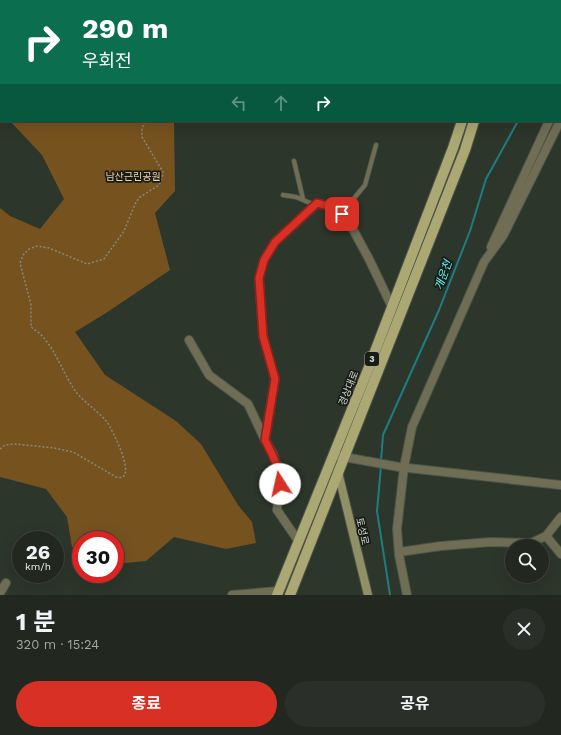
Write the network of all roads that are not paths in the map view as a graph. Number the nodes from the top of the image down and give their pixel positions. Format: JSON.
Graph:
{"nodes":[{"id":1,"x":462,"y":122,"type":"edge"},
{"id":2,"x":474,"y":122,"type":"edge"},
{"id":3,"x":478,"y":122,"type":"edge"},
{"id":4,"x":549,"y":122,"type":"edge"},
{"id":5,"x":559,"y":122,"type":"edge"},
{"id":6,"x":470,"y":135,"type":"junction"},
{"id":7,"x":376,"y":145,"type":"dead end"},
{"id":8,"x":294,"y":161,"type":"dead end"},
{"id":9,"x":283,"y":195,"type":"dead end"},
{"id":10,"x":303,"y":199,"type":"junction"},
{"id":11,"x":315,"y":205,"type":"junction"},
{"id":12,"x":342,"y":214,"type":"junction"},
{"id":13,"x":484,"y":262,"type":"junction"},
{"id":14,"x":392,"y":307,"type":"junction"},
{"id":15,"x":189,"y":340,"type":"dead end"},
{"id":16,"x":265,"y":440,"type":"junction"},
{"id":17,"x":334,"y":454,"type":"junction"},
{"id":18,"x":345,"y":457,"type":"junction"},
{"id":19,"x":401,"y":467,"type":"junction"},
{"id":20,"x":338,"y":472,"type":"junction"},
{"id":21,"x":561,"y":485,"type":"edge"},
{"id":22,"x":561,"y":517,"type":"edge"},
{"id":23,"x":546,"y":536,"type":"junction"},
{"id":24,"x":299,"y":542,"type":"junction"},
{"id":25,"x":399,"y":552,"type":"junction"},
{"id":26,"x":561,"y":554,"type":"edge"},
{"id":27,"x":6,"y":583,"type":"dead end"},
{"id":28,"x":0,"y":593,"type":"edge"},
{"id":29,"x":278,"y":593,"type":"edge"},
{"id":30,"x":232,"y":595,"type":"edge"},
{"id":31,"x":290,"y":595,"type":"edge"},
{"id":32,"x":368,"y":595,"type":"edge"},
{"id":33,"x":407,"y":595,"type":"edge"}],
"edges":[{"from":1,"to":14,"type":"main road","name":"경상대로","number":"3"},
{"from":2,"to":6,"type":"main road","number":"3"},
{"from":3,"to":6,"type":"main road"},
{"from":4,"to":13,"type":"street"},
{"from":5,"to":13,"type":"street"},
{"from":6,"to":18,"type":"main road","number":"3"},
{"from":7,"to":12,"type":"lane"},
{"from":8,"to":10,"type":"lane"},
{"from":9,"to":10,"type":"lane"},
{"from":10,"to":11,"type":"lane"},
{"from":11,"to":12,"type":"street"},
{"from":11,"to":16,"type":"street"},
{"from":12,"to":14,"type":"street"},
{"from":13,"to":19,"type":"street"},
{"from":14,"to":17,"type":"main road","name":"경상대로","number":"3"},
{"from":15,"to":16,"type":"street"},
{"from":16,"to":24,"type":"street"},
{"from":17,"to":18,"type":"street"},
{"from":17,"to":24,"type":"main road","name":"경상대로","number":"3"},
{"from":18,"to":19,"type":"street"},
{"from":18,"to":20,"type":"main road","number":"3"},
{"from":19,"to":21,"type":"street"},
{"from":19,"to":25,"type":"street"},
{"from":20,"to":31,"type":"main road","number":"3"},
{"from":20,"to":32,"type":"street","name":"토성로"},
{"from":22,"to":23,"type":"street"},
{"from":23,"to":25,"type":"street"},
{"from":23,"to":26,"type":"street"},
{"from":24,"to":29,"type":"main road","name":"경상대로","number":"3"},
{"from":25,"to":33,"type":"street"},
{"from":27,"to":28,"type":"street"},
{"from":29,"to":30,"type":"street"}]}
